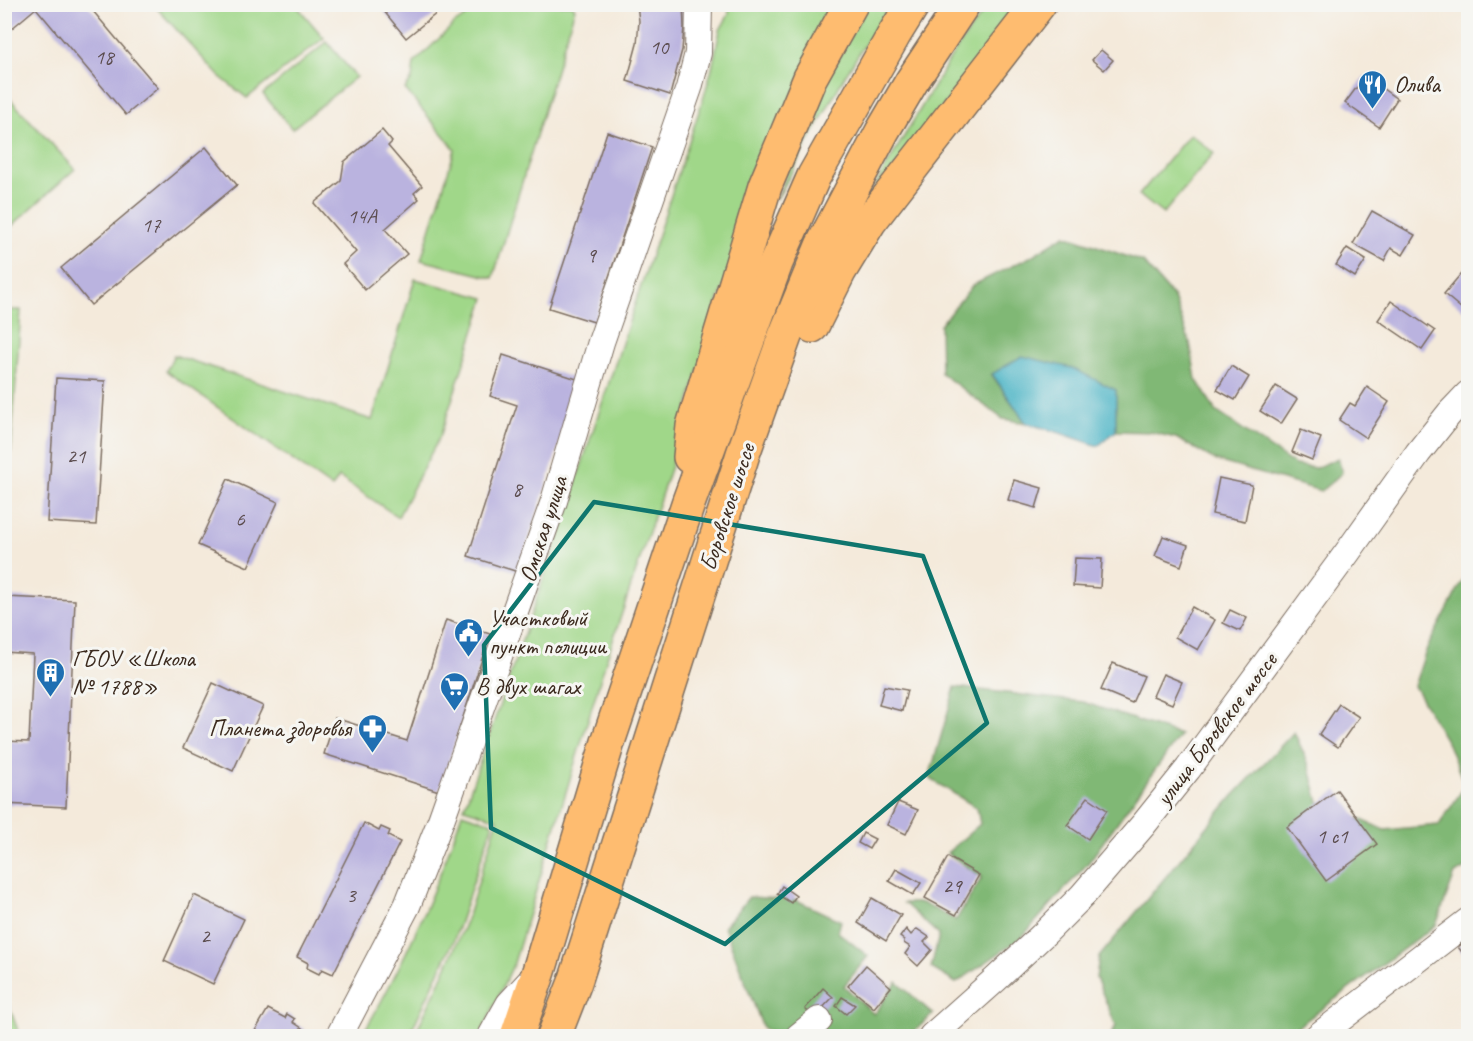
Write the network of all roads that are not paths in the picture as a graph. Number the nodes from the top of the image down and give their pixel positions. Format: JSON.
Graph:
{"nodes":[{"id":1,"x":699,"y":4,"type":"edge"},
{"id":2,"x":850,"y":4,"type":"edge"},
{"id":3,"x":913,"y":4,"type":"edge"},
{"id":4,"x":963,"y":4,"type":"edge"},
{"id":5,"x":1039,"y":4,"type":"edge"},
{"id":6,"x":1468,"y":394,"type":"edge"},
{"id":7,"x":743,"y":454,"type":"junction"},
{"id":8,"x":688,"y":504,"type":"junction"},
{"id":9,"x":1468,"y":921,"type":"edge"},
{"id":10,"x":539,"y":971,"type":"junction"},
{"id":11,"x":575,"y":982,"type":"junction"},
{"id":12,"x":819,"y":1020,"type":"dead end"},
{"id":13,"x":944,"y":1033,"type":"edge"},
{"id":14,"x":339,"y":1036,"type":"edge"},
{"id":15,"x":491,"y":1036,"type":"edge"},
{"id":16,"x":517,"y":1036,"type":"edge"},
{"id":17,"x":554,"y":1036,"type":"edge"},
{"id":18,"x":570,"y":1036,"type":"edge"},
{"id":19,"x":799,"y":1036,"type":"edge"},
{"id":20,"x":1318,"y":1036,"type":"edge"}],
"edges":[{"from":1,"to":14,"type":"street","name":"Омская улица"},
{"from":2,"to":8,"type":"main road"},
{"from":3,"to":8,"type":"main road","name":"Боровское шоссе"},
{"from":4,"to":7,"type":"main road","name":"Боровское шоссе"},
{"from":5,"to":7,"type":"main road"},
{"from":6,"to":13,"type":"street","name":"улица Боровское шоссе"},
{"from":7,"to":11,"type":"main road","name":"Боровское шоссе"},
{"from":8,"to":10,"type":"main road","name":"Боровское шоссе"},
{"from":9,"to":20,"type":"street"},
{"from":10,"to":15,"type":"street"},
{"from":10,"to":16,"type":"main road","name":"Боровское шоссе"},
{"from":11,"to":17,"type":"main road","name":"Боровское шоссе"},
{"from":11,"to":18,"type":"street"},
{"from":12,"to":19,"type":"street"}]}
